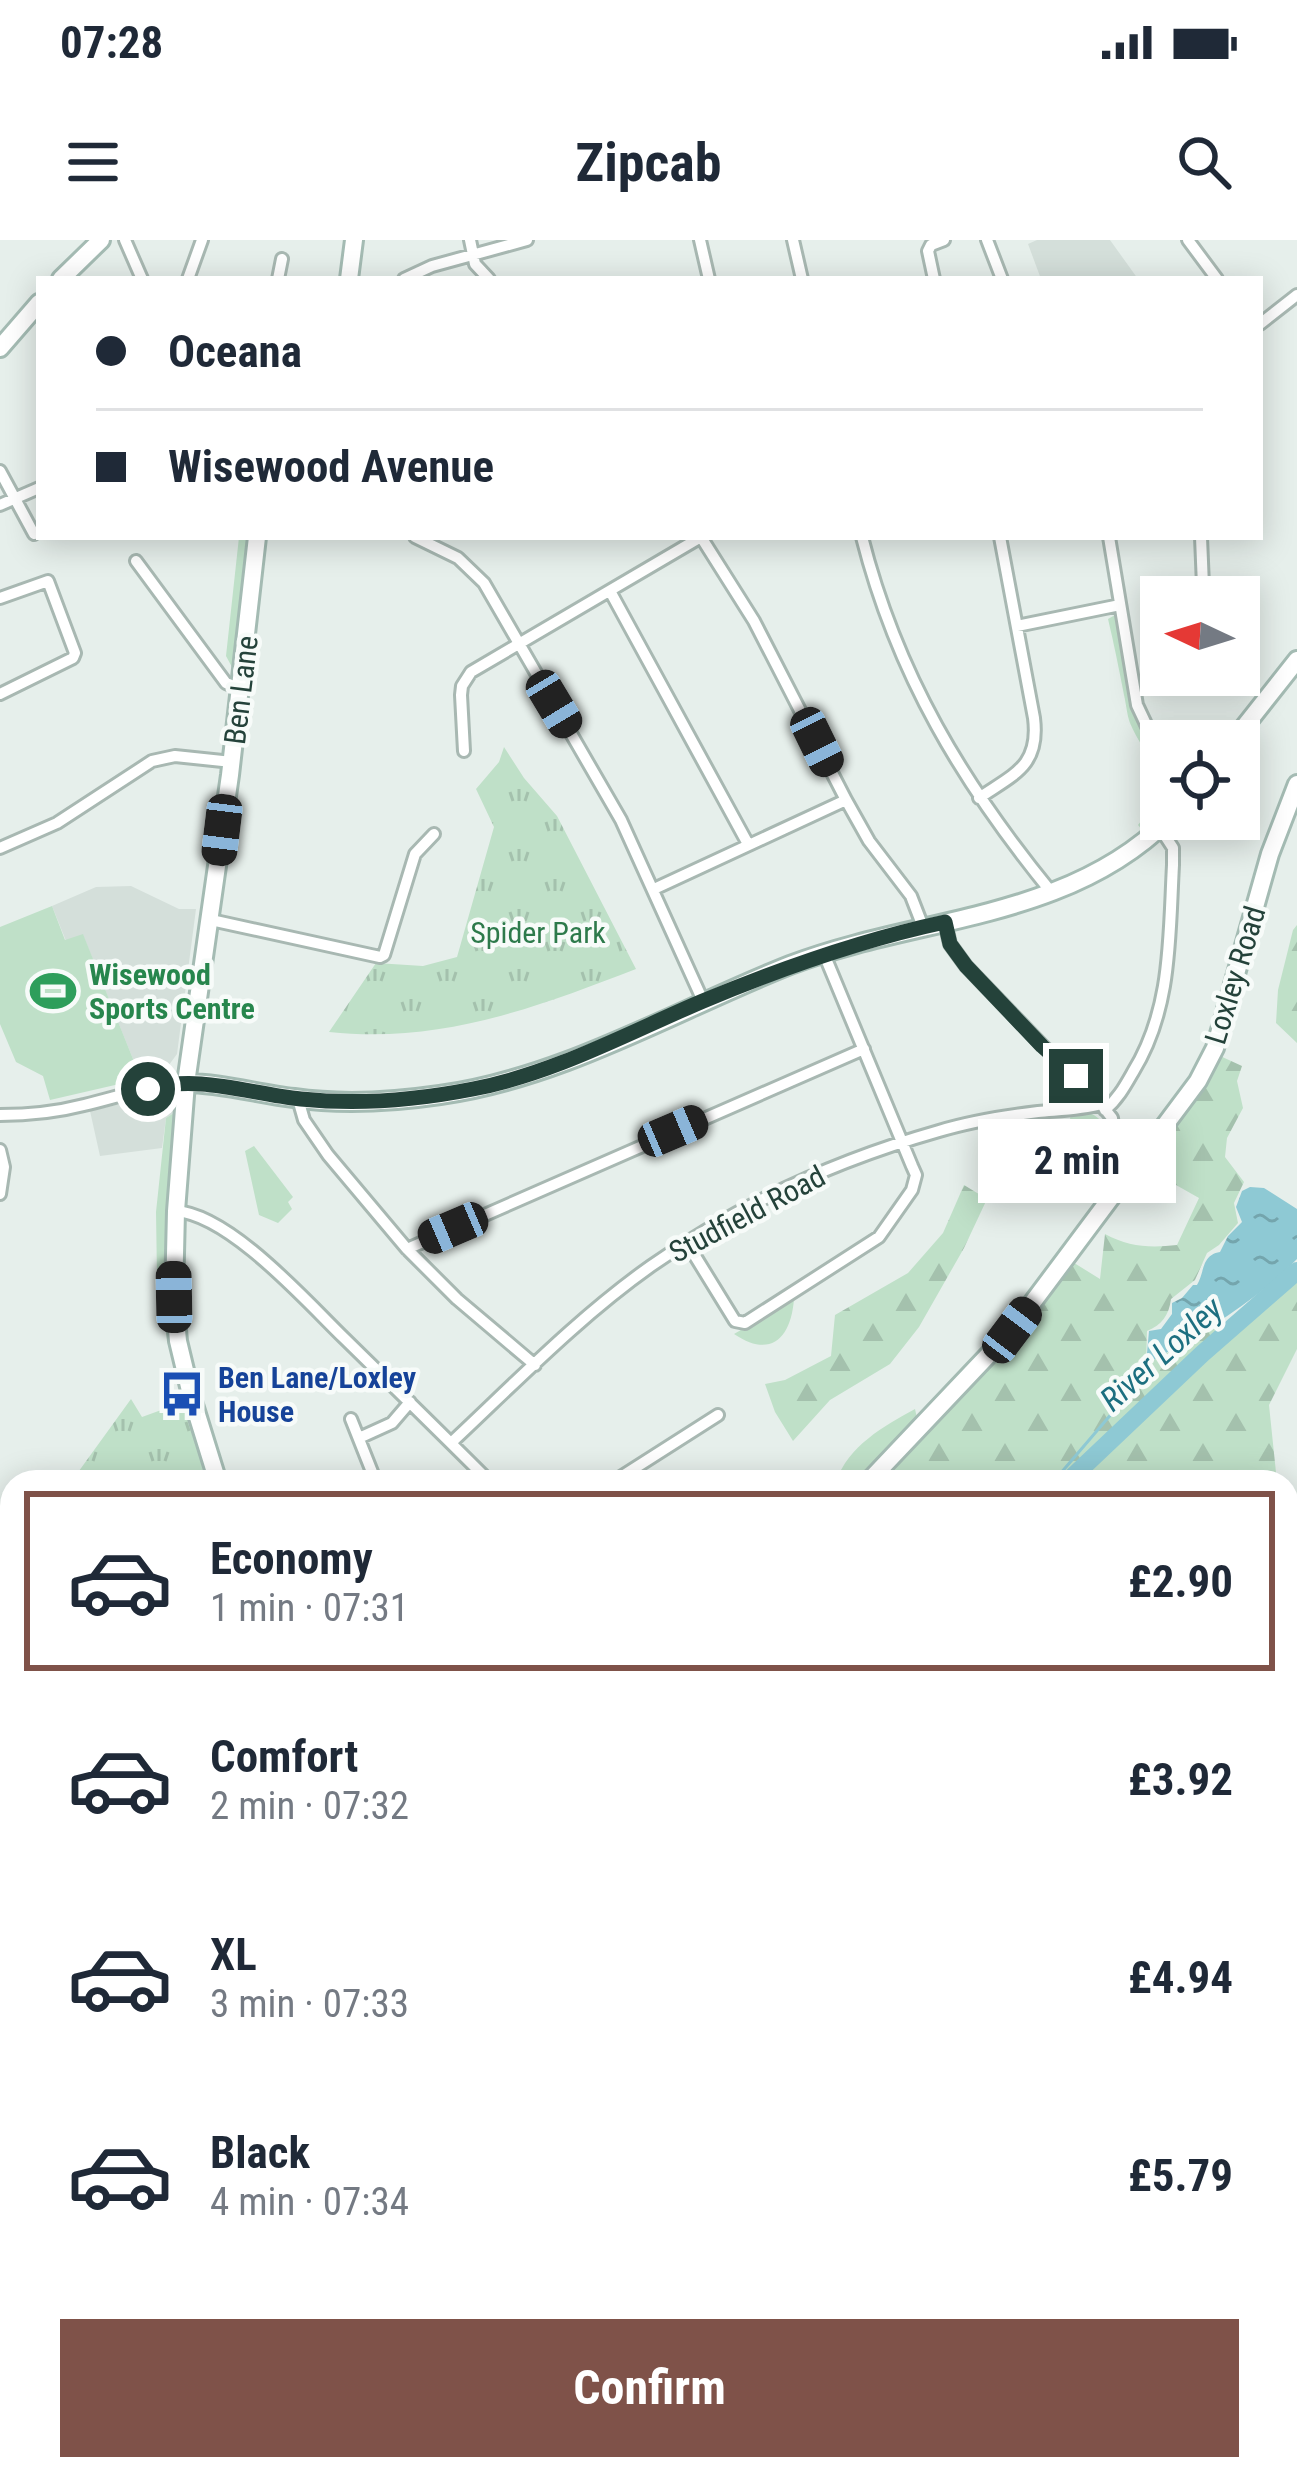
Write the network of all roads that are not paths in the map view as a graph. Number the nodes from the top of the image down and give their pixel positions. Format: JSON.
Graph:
{"nodes":[{"id":1,"x":101,"y":240,"type":"edge"},
{"id":2,"x":125,"y":240,"type":"edge"},
{"id":3,"x":202,"y":240,"type":"edge"},
{"id":4,"x":354,"y":240,"type":"edge"},
{"id":5,"x":527,"y":240,"type":"edge"},
{"id":6,"x":700,"y":240,"type":"edge"},
{"id":7,"x":793,"y":240,"type":"edge"},
{"id":8,"x":944,"y":240,"type":"edge"},
{"id":9,"x":987,"y":240,"type":"edge"},
{"id":10,"x":1188,"y":240,"type":"edge"},
{"id":11,"x":470,"y":247,"type":"edge"},
{"id":12,"x":282,"y":259,"type":"dead end"},
{"id":13,"x":64,"y":276,"type":"edge"},
{"id":14,"x":141,"y":276,"type":"edge"},
{"id":15,"x":189,"y":276,"type":"edge"},
{"id":16,"x":279,"y":276,"type":"edge"},
{"id":17,"x":350,"y":276,"type":"edge"},
{"id":18,"x":410,"y":276,"type":"edge"},
{"id":19,"x":486,"y":276,"type":"edge"},
{"id":20,"x":708,"y":276,"type":"edge"},
{"id":21,"x":801,"y":276,"type":"edge"},
{"id":22,"x":934,"y":276,"type":"edge"},
{"id":23,"x":1001,"y":276,"type":"edge"},
{"id":24,"x":1214,"y":276,"type":"edge"},
{"id":25,"x":1297,"y":295,"type":"edge"},
{"id":26,"x":36,"y":306,"type":"edge"},
{"id":27,"x":1263,"y":322,"type":"edge"},
{"id":28,"x":0,"y":348,"type":"edge"},
{"id":29,"x":0,"y":471,"type":"edge"},
{"id":30,"x":36,"y":489,"type":"edge"},
{"id":31,"x":16,"y":498,"type":"junction"},
{"id":32,"x":0,"y":505,"type":"edge"},
{"id":33,"x":34,"y":535,"type":"dead end"},
{"id":34,"x":257,"y":540,"type":"edge"},
{"id":35,"x":422,"y":540,"type":"edge"},
{"id":36,"x":696,"y":540,"type":"edge"},
{"id":37,"x":703,"y":540,"type":"edge"},
{"id":38,"x":863,"y":540,"type":"edge"},
{"id":39,"x":1001,"y":540,"type":"edge"},
{"id":40,"x":1109,"y":540,"type":"edge"},
{"id":41,"x":1201,"y":540,"type":"edge"},
{"id":42,"x":136,"y":561,"type":"dead end"},
{"id":43,"x":1203,"y":576,"type":"edge"},
{"id":44,"x":610,"y":591,"type":"junction"},
{"id":45,"x":0,"y":598,"type":"edge"},
{"id":46,"x":1120,"y":605,"type":"junction"},
{"id":47,"x":1017,"y":626,"type":"junction"},
{"id":48,"x":520,"y":643,"type":"junction"},
{"id":49,"x":1297,"y":660,"type":"edge"},
{"id":50,"x":241,"y":689,"type":"junction"},
{"id":51,"x":0,"y":694,"type":"edge"},
{"id":52,"x":1145,"y":720,"type":"edge"},
{"id":53,"x":1250,"y":720,"type":"edge"},
{"id":54,"x":464,"y":752,"type":"dead end"},
{"id":55,"x":232,"y":762,"type":"junction"},
{"id":56,"x":1297,"y":784,"type":"edge"},
{"id":57,"x":979,"y":798,"type":"junction"},
{"id":58,"x":846,"y":800,"type":"junction"},
{"id":59,"x":434,"y":834,"type":"dead end"},
{"id":60,"x":1144,"y":840,"type":"edge"},
{"id":61,"x":1170,"y":840,"type":"edge"},
{"id":62,"x":748,"y":844,"type":"junction"},
{"id":63,"x":0,"y":848,"type":"edge"},
{"id":64,"x":654,"y":889,"type":"junction"},
{"id":65,"x":1052,"y":893,"type":"junction"},
{"id":66,"x":211,"y":920,"type":"junction"},
{"id":67,"x":945,"y":922,"type":"junction"},
{"id":68,"x":923,"y":927,"type":"junction"},
{"id":69,"x":824,"y":954,"type":"junction"},
{"id":70,"x":704,"y":1001,"type":"junction"},
{"id":71,"x":864,"y":1049,"type":"junction"},
{"id":72,"x":186,"y":1083,"type":"junction"},
{"id":73,"x":298,"y":1099,"type":"junction"},
{"id":74,"x":1103,"y":1107,"type":"junction"},
{"id":75,"x":0,"y":1115,"type":"edge"},
{"id":76,"x":902,"y":1142,"type":"junction"},
{"id":77,"x":0,"y":1150,"type":"edge"},
{"id":78,"x":1124,"y":1178,"type":"junction"},
{"id":79,"x":0,"y":1194,"type":"edge"},
{"id":80,"x":176,"y":1210,"type":"junction"},
{"id":81,"x":687,"y":1243,"type":"junction"},
{"id":82,"x":407,"y":1249,"type":"junction"},
{"id":83,"x":535,"y":1365,"type":"junction"},
{"id":84,"x":410,"y":1402,"type":"junction"},
{"id":85,"x":718,"y":1415,"type":"dead end"},
{"id":86,"x":351,"y":1419,"type":"dead end"},
{"id":87,"x":359,"y":1438,"type":"junction"},
{"id":88,"x":452,"y":1442,"type":"junction"},
{"id":89,"x":214,"y":1470,"type":"edge"},
{"id":90,"x":371,"y":1470,"type":"edge"},
{"id":91,"x":479,"y":1470,"type":"edge"},
{"id":92,"x":633,"y":1470,"type":"edge"},
{"id":93,"x":879,"y":1470,"type":"edge"}],
"edges":[{"from":1,"to":13,"type":"street"},
{"from":2,"to":14,"type":"street"},
{"from":3,"to":15,"type":"street"},
{"from":4,"to":17,"type":"street"},
{"from":5,"to":11,"type":"street"},
{"from":6,"to":20,"type":"street"},
{"from":7,"to":21,"type":"street"},
{"from":8,"to":22,"type":"street"},
{"from":9,"to":23,"type":"street"},
{"from":10,"to":24,"type":"street"},
{"from":11,"to":18,"type":"street"},
{"from":11,"to":19,"type":"street"},
{"from":12,"to":16,"type":"street"},
{"from":25,"to":27,"type":"street"},
{"from":26,"to":28,"type":"street"},
{"from":29,"to":31,"type":"street"},
{"from":30,"to":31,"type":"street"},
{"from":31,"to":32,"type":"street"},
{"from":31,"to":33,"type":"street"},
{"from":34,"to":50,"type":"street","name":"Ben Lane"},
{"from":35,"to":48,"type":"street"},
{"from":36,"to":44,"type":"street"},
{"from":37,"to":58,"type":"street"},
{"from":38,"to":57,"type":"street"},
{"from":39,"to":47,"type":"street"},
{"from":40,"to":46,"type":"street"},
{"from":41,"to":43,"type":"street"},
{"from":42,"to":50,"type":"street"},
{"from":44,"to":48,"type":"street"},
{"from":44,"to":62,"type":"street"},
{"from":45,"to":51,"type":"street"},
{"from":46,"to":47,"type":"street"},
{"from":46,"to":52,"type":"street"},
{"from":47,"to":57,"type":"street"},
{"from":48,"to":54,"type":"street"},
{"from":48,"to":64,"type":"street"},
{"from":49,"to":53,"type":"street"},
{"from":50,"to":55,"type":"street","name":"Ben Lane"},
{"from":55,"to":63,"type":"street"},
{"from":55,"to":66,"type":"street","name":"Ben Lane"},
{"from":56,"to":78,"type":"street","name":"Loxley Road"},
{"from":57,"to":65,"type":"street"},
{"from":58,"to":62,"type":"street"},
{"from":58,"to":68,"type":"street"},
{"from":59,"to":66,"type":"street"},
{"from":60,"to":65,"type":"street"},
{"from":61,"to":74,"type":"street"},
{"from":62,"to":64,"type":"street"},
{"from":64,"to":70,"type":"street"},
{"from":65,"to":67,"type":"street"},
{"from":66,"to":72,"type":"street","name":"Ben Lane"},
{"from":67,"to":68,"type":"street"},
{"from":67,"to":74,"type":"street"},
{"from":68,"to":69,"type":"street"},
{"from":69,"to":70,"type":"street"},
{"from":69,"to":71,"type":"street"},
{"from":70,"to":73,"type":"street"},
{"from":71,"to":76,"type":"street"},
{"from":71,"to":82,"type":"street"},
{"from":72,"to":73,"type":"street"},
{"from":72,"to":75,"type":"street"},
{"from":72,"to":80,"type":"street","name":"Ben Lane"},
{"from":73,"to":82,"type":"street"},
{"from":74,"to":76,"type":"street","name":"Studfield Road"},
{"from":74,"to":78,"type":"street"},
{"from":76,"to":81,"type":"street","name":"Studfield Road"},
{"from":76,"to":81,"type":"street"},
{"from":77,"to":79,"type":"street"},
{"from":78,"to":93,"type":"street","name":"Loxley Road"},
{"from":80,"to":84,"type":"street"},
{"from":80,"to":89,"type":"street","name":"Ben Lane"},
{"from":81,"to":83,"type":"street","name":"Studfield Road"},
{"from":82,"to":83,"type":"street"},
{"from":83,"to":88,"type":"street","name":"Studfield Road"},
{"from":84,"to":87,"type":"street"},
{"from":84,"to":88,"type":"street"},
{"from":85,"to":92,"type":"street"},
{"from":86,"to":87,"type":"street"},
{"from":87,"to":90,"type":"street"},
{"from":88,"to":91,"type":"street"}]}
